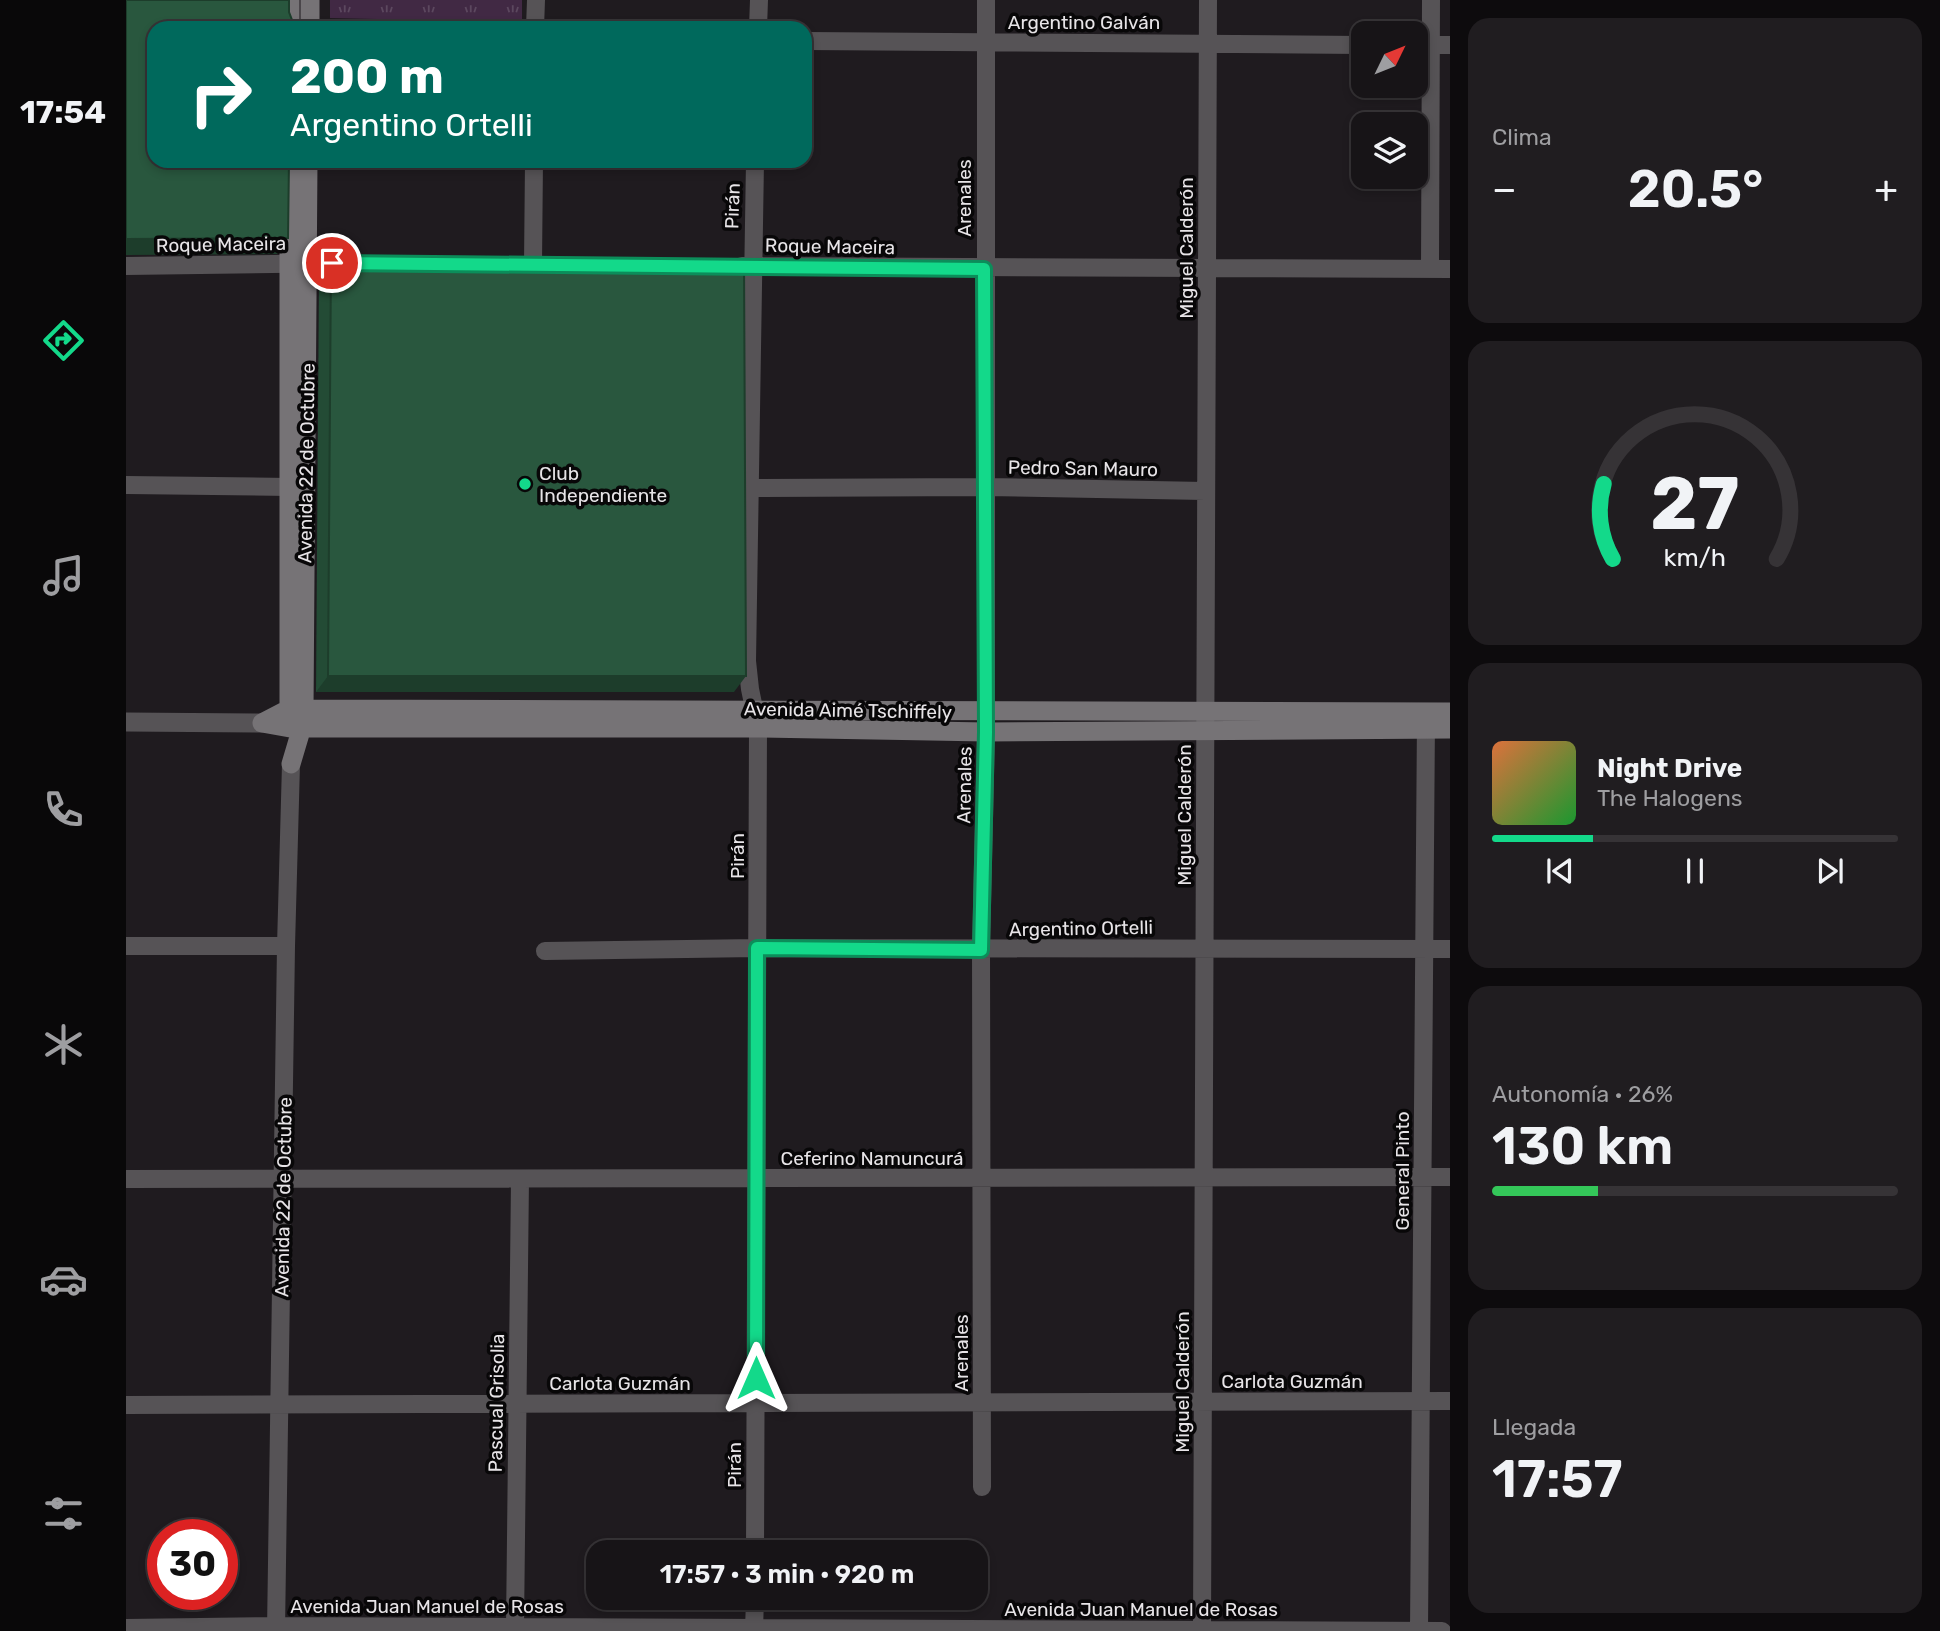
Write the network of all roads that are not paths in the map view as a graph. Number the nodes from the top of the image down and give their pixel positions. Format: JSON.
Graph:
{"nodes":[{"id":1,"x":290,"y":0,"type":"edge"},
{"id":2,"x":310,"y":0,"type":"edge"},
{"id":3,"x":536,"y":0,"type":"edge"},
{"id":4,"x":759,"y":0,"type":"edge"},
{"id":5,"x":986,"y":0,"type":"edge"},
{"id":6,"x":1208,"y":0,"type":"edge"},
{"id":7,"x":1431,"y":0,"type":"edge"},
{"id":8,"x":290,"y":21,"type":"edge"},
{"id":9,"x":310,"y":21,"type":"edge"},
{"id":10,"x":536,"y":21,"type":"edge"},
{"id":11,"x":758,"y":21,"type":"edge"},
{"id":12,"x":1427,"y":21,"type":"edge"},
{"id":13,"x":812,"y":41,"type":"edge"},
{"id":14,"x":985,"y":42,"type":"junction"},
{"id":15,"x":1208,"y":44,"type":"junction"},
{"id":16,"x":1351,"y":44,"type":"edge"},
{"id":17,"x":1428,"y":45,"type":"edge"},
{"id":18,"x":1450,"y":45,"type":"edge"},
{"id":19,"x":1425,"y":98,"type":"edge"},
{"id":20,"x":290,"y":168,"type":"edge"},
{"id":21,"x":308,"y":168,"type":"edge"},
{"id":22,"x":534,"y":168,"type":"edge"},
{"id":23,"x":755,"y":168,"type":"edge"},
{"id":24,"x":374,"y":263,"type":"edge"},
{"id":25,"x":298,"y":264,"type":"junction"},
{"id":26,"x":534,"y":265,"type":"edge"},
{"id":27,"x":126,"y":266,"type":"edge"},
{"id":28,"x":724,"y":266,"type":"edge"},
{"id":29,"x":752,"y":266,"type":"junction"},
{"id":30,"x":1207,"y":267,"type":"junction"},
{"id":31,"x":984,"y":269,"type":"junction"},
{"id":32,"x":1430,"y":269,"type":"junction"},
{"id":33,"x":1450,"y":269,"type":"edge"},
{"id":34,"x":126,"y":485,"type":"edge"},
{"id":35,"x":290,"y":487,"type":"junction"},
{"id":36,"x":986,"y":487,"type":"junction"},
{"id":37,"x":750,"y":488,"type":"junction"},
{"id":38,"x":1205,"y":491,"type":"junction"},
{"id":39,"x":753,"y":709,"type":"junction"},
{"id":40,"x":985,"y":712,"type":"junction"},
{"id":41,"x":1450,"y":712,"type":"edge"},
{"id":42,"x":296,"y":718,"type":"junction"},
{"id":43,"x":1426,"y":720,"type":"junction"},
{"id":44,"x":1205,"y":721,"type":"junction"},
{"id":45,"x":126,"y":722,"type":"edge"},
{"id":46,"x":262,"y":723,"type":"joint"},
{"id":47,"x":758,"y":728,"type":"junction"},
{"id":48,"x":1450,"y":729,"type":"edge"},
{"id":49,"x":986,"y":732,"type":"junction"},
{"id":50,"x":291,"y":764,"type":"joint"},
{"id":51,"x":126,"y":946,"type":"edge"},
{"id":52,"x":286,"y":946,"type":"junction"},
{"id":53,"x":757,"y":948,"type":"junction"},
{"id":54,"x":1204,"y":948,"type":"junction"},
{"id":55,"x":1424,"y":949,"type":"junction"},
{"id":56,"x":1450,"y":949,"type":"edge"},
{"id":57,"x":981,"y":950,"type":"junction"},
{"id":58,"x":545,"y":951,"type":"dead end"},
{"id":59,"x":1423,"y":1177,"type":"junction"},
{"id":60,"x":1450,"y":1177,"type":"edge"},
{"id":61,"x":983,"y":1178,"type":"junction"},
{"id":62,"x":1204,"y":1178,"type":"junction"},
{"id":63,"x":126,"y":1179,"type":"edge"},
{"id":64,"x":283,"y":1179,"type":"junction"},
{"id":65,"x":520,"y":1179,"type":"junction"},
{"id":66,"x":756,"y":1179,"type":"junction"},
{"id":67,"x":1421,"y":1401,"type":"junction"},
{"id":68,"x":1450,"y":1401,"type":"edge"},
{"id":69,"x":1203,"y":1402,"type":"junction"},
{"id":70,"x":982,"y":1403,"type":"junction"},
{"id":71,"x":517,"y":1404,"type":"junction"},
{"id":72,"x":755,"y":1404,"type":"junction"},
{"id":73,"x":126,"y":1405,"type":"edge"},
{"id":74,"x":279,"y":1405,"type":"junction"},
{"id":75,"x":982,"y":1487,"type":"dead end"},
{"id":76,"x":755,"y":1540,"type":"edge"},
{"id":77,"x":755,"y":1610,"type":"edge"},
{"id":78,"x":515,"y":1627,"type":"junction"},
{"id":79,"x":126,"y":1628,"type":"edge"},
{"id":80,"x":276,"y":1628,"type":"edge"},
{"id":81,"x":754,"y":1630,"type":"edge"},
{"id":82,"x":981,"y":1630,"type":"edge"},
{"id":83,"x":1202,"y":1631,"type":"edge"},
{"id":84,"x":1419,"y":1631,"type":"edge"},
{"id":85,"x":1441,"y":1631,"type":"edge"}],
"edges":[{"from":1,"to":8,"type":"main road"},
{"from":2,"to":9,"type":"main road"},
{"from":3,"to":10,"type":"street"},
{"from":4,"to":11,"type":"street"},
{"from":5,"to":14,"type":"street","name":"Arenales"},
{"from":6,"to":15,"type":"street","name":"Miguel Calderón"},
{"from":7,"to":12,"type":"street"},
{"from":13,"to":14,"type":"street","name":"Argentino Galván"},
{"from":14,"to":15,"type":"street","name":"Argentino Galván"},
{"from":14,"to":31,"type":"street","name":"Arenales"},
{"from":15,"to":16,"type":"street","name":"Argentino Galván"},
{"from":15,"to":30,"type":"street","name":"Miguel Calderón"},
{"from":17,"to":18,"type":"street"},
{"from":19,"to":32,"type":"street"},
{"from":20,"to":25,"type":"main road","name":"Avenida 22 de Octubre"},
{"from":21,"to":25,"type":"main road","name":"Avenida 22 de Octubre"},
{"from":22,"to":26,"type":"street"},
{"from":23,"to":29,"type":"street","name":"Pirán"},
{"from":24,"to":25,"type":"street","name":"Roque Maceira"},
{"from":25,"to":27,"type":"street","name":"Roque Maceira"},
{"from":25,"to":35,"type":"main road","name":"Avenida 22 de Octubre"},
{"from":25,"to":42,"type":"main road","name":"Avenida 22 de Octubre"},
{"from":28,"to":29,"type":"street","name":"Roque Maceira"},
{"from":29,"to":31,"type":"street","name":"Roque Maceira"},
{"from":29,"to":37,"type":"street","name":"Pirán"},
{"from":30,"to":31,"type":"street","name":"Roque Maceira"},
{"from":30,"to":32,"type":"street","name":"Roque Maceira"},
{"from":30,"to":38,"type":"street","name":"Miguel Calderón"},
{"from":31,"to":36,"type":"street","name":"Arenales"},
{"from":32,"to":33,"type":"street","name":"Roque Maceira"},
{"from":34,"to":35,"type":"street"},
{"from":35,"to":42,"type":"main road","name":"Avenida 22 de Octubre"},
{"from":36,"to":37,"type":"street","name":"Pedro San Mauro"},
{"from":36,"to":38,"type":"street","name":"Pedro San Mauro"},
{"from":36,"to":40,"type":"street","name":"Arenales"},
{"from":37,"to":39,"type":"street","name":"Pirán"},
{"from":38,"to":44,"type":"street","name":"Miguel Calderón"},
{"from":39,"to":40,"type":"main road","name":"Avenida Aimé Tschiffely"},
{"from":39,"to":42,"type":"main road","name":"Avenida Aimé Tschiffely"},
{"from":39,"to":47,"type":"street","name":"Pirán"},
{"from":40,"to":44,"type":"main road","name":"Avenida Aimé Tschiffely"},
{"from":40,"to":49,"type":"street","name":"Arenales"},
{"from":41,"to":43,"type":"main road","name":"Avenida Aimé Tschiffely"},
{"from":42,"to":46,"type":"main road"},
{"from":42,"to":47,"type":"main road","name":"Avenida Aimé Tschiffely"},
{"from":42,"to":50,"type":"main road","name":"Avenida 22 de Octubre"},
{"from":43,"to":44,"type":"main road","name":"Avenida Aimé Tschiffely"},
{"from":43,"to":48,"type":"main road","name":"Avenida Aimé Tschiffely"},
{"from":43,"to":55,"type":"street","name":"General Pinto"},
{"from":44,"to":49,"type":"main road","name":"Avenida Aimé Tschiffely"},
{"from":44,"to":54,"type":"street","name":"Miguel Calderón"},
{"from":45,"to":46,"type":"street"},
{"from":47,"to":49,"type":"main road","name":"Avenida Aimé Tschiffely"},
{"from":47,"to":53,"type":"street","name":"Pirán"},
{"from":49,"to":57,"type":"street","name":"Arenales"},
{"from":50,"to":52,"type":"street","name":"Avenida 22 de Octubre"},
{"from":51,"to":52,"type":"street"},
{"from":52,"to":64,"type":"street","name":"Avenida 22 de Octubre"},
{"from":53,"to":57,"type":"street","name":"Argentino Ortelli"},
{"from":53,"to":58,"type":"street","name":"Argentino Ortelli"},
{"from":53,"to":66,"type":"street","name":"Pirán"},
{"from":54,"to":55,"type":"street","name":"Argentino Ortelli"},
{"from":54,"to":57,"type":"street","name":"Argentino Ortelli"},
{"from":54,"to":62,"type":"street","name":"Miguel Calderón"},
{"from":55,"to":56,"type":"street","name":"Argentino Ortelli"},
{"from":55,"to":59,"type":"street","name":"General Pinto"},
{"from":57,"to":61,"type":"street","name":"Arenales"},
{"from":59,"to":60,"type":"street","name":"Ceferino Namuncurá"},
{"from":59,"to":62,"type":"street","name":"Ceferino Namuncurá"},
{"from":59,"to":67,"type":"street","name":"General Pinto"},
{"from":61,"to":62,"type":"street","name":"Ceferino Namuncurá"},
{"from":61,"to":66,"type":"street","name":"Ceferino Namuncurá"},
{"from":61,"to":70,"type":"street","name":"Arenales"},
{"from":62,"to":69,"type":"street","name":"Miguel Calderón"},
{"from":63,"to":64,"type":"street","name":"Ceferino Namuncurá"},
{"from":64,"to":65,"type":"street","name":"Ceferino Namuncurá"},
{"from":64,"to":74,"type":"street","name":"Avenida 22 de Octubre"},
{"from":65,"to":66,"type":"street","name":"Ceferino Namuncurá"},
{"from":65,"to":71,"type":"street","name":"Pascual Grisolia"},
{"from":66,"to":72,"type":"street","name":"Pirán"},
{"from":67,"to":68,"type":"street","name":"Carlota Guzmán"},
{"from":67,"to":69,"type":"street","name":"Carlota Guzmán"},
{"from":67,"to":84,"type":"street","name":"General Pinto"},
{"from":69,"to":70,"type":"street","name":"Carlota Guzmán"},
{"from":69,"to":83,"type":"street","name":"Miguel Calderón"},
{"from":70,"to":72,"type":"street","name":"Carlota Guzmán"},
{"from":70,"to":75,"type":"street","name":"Arenales"},
{"from":71,"to":72,"type":"street","name":"Carlota Guzmán"},
{"from":71,"to":74,"type":"street","name":"Carlota Guzmán"},
{"from":71,"to":78,"type":"street","name":"Pascual Grisolia"},
{"from":72,"to":76,"type":"street","name":"Pirán"},
{"from":73,"to":74,"type":"street","name":"Carlota Guzmán"},
{"from":74,"to":80,"type":"street","name":"Avenida 22 de Octubre"},
{"from":77,"to":81,"type":"street"},
{"from":78,"to":80,"type":"street","name":"Avenida Juan Manuel de Rosas"},
{"from":78,"to":81,"type":"street","name":"Avenida Juan Manuel de Rosas"},
{"from":79,"to":80,"type":"street","name":"Avenida Juan Manuel de Rosas"},
{"from":81,"to":82,"type":"street","name":"Avenida Juan Manuel de Rosas"},
{"from":82,"to":83,"type":"street","name":"Avenida Juan Manuel de Rosas"},
{"from":83,"to":84,"type":"street","name":"Avenida Juan Manuel de Rosas"},
{"from":84,"to":85,"type":"street","name":"Avenida Juan Manuel de Rosas"}]}
